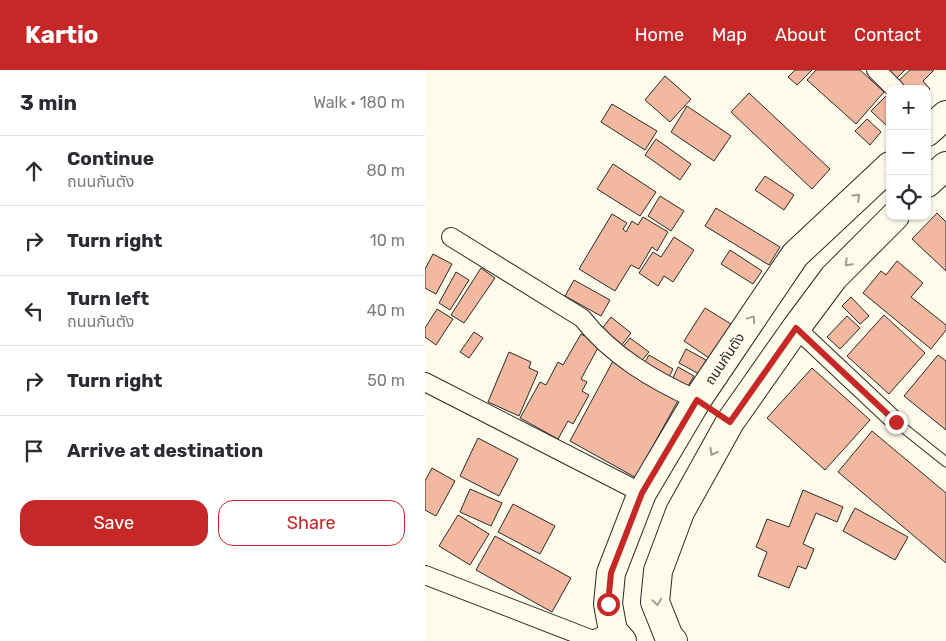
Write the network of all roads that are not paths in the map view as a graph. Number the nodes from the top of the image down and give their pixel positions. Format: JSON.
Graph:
{"nodes":[{"id":1,"x":876,"y":70,"type":"edge"},
{"id":2,"x":891,"y":85,"type":"edge"},
{"id":3,"x":946,"y":115,"type":"edge"},
{"id":4,"x":929,"y":130,"type":"edge"},
{"id":5,"x":886,"y":170,"type":"edge"},
{"id":6,"x":891,"y":220,"type":"edge"},
{"id":7,"x":451,"y":237,"type":"dead end"},
{"id":8,"x":796,"y":328,"type":"junction"},
{"id":9,"x":425,"y":382,"type":"edge"},
{"id":10,"x":697,"y":400,"type":"junction"},
{"id":11,"x":730,"y":422,"type":"junction"},
{"id":12,"x":896,"y":422,"type":"joint"},
{"id":13,"x":946,"y":462,"type":"edge"},
{"id":14,"x":642,"y":493,"type":"junction"},
{"id":15,"x":425,"y":575,"type":"edge"},
{"id":16,"x":618,"y":636,"type":"edge"},
{"id":17,"x":673,"y":641,"type":"edge"}],
"edges":[{"from":1,"to":2,"type":"street"},
{"from":3,"to":4,"type":"main road"},
{"from":10,"to":5,"type":"main road","name":"ถนนกันตัง","one_way":true},
{"from":6,"to":8,"type":"main road","one_way":true},
{"from":7,"to":10,"type":"street"},
{"from":8,"to":11,"type":"main road"},
{"from":8,"to":12,"type":"street"},
{"from":9,"to":14,"type":"street"},
{"from":10,"to":11,"type":"main road"},
{"from":10,"to":14,"type":"main road","name":"ถนนกันตัง"},
{"from":11,"to":17,"type":"main road","one_way":true},
{"from":12,"to":13,"type":"lane"},
{"from":14,"to":16,"type":"main road","name":"ถนนกันตัง"},
{"from":15,"to":16,"type":"street"}]}
